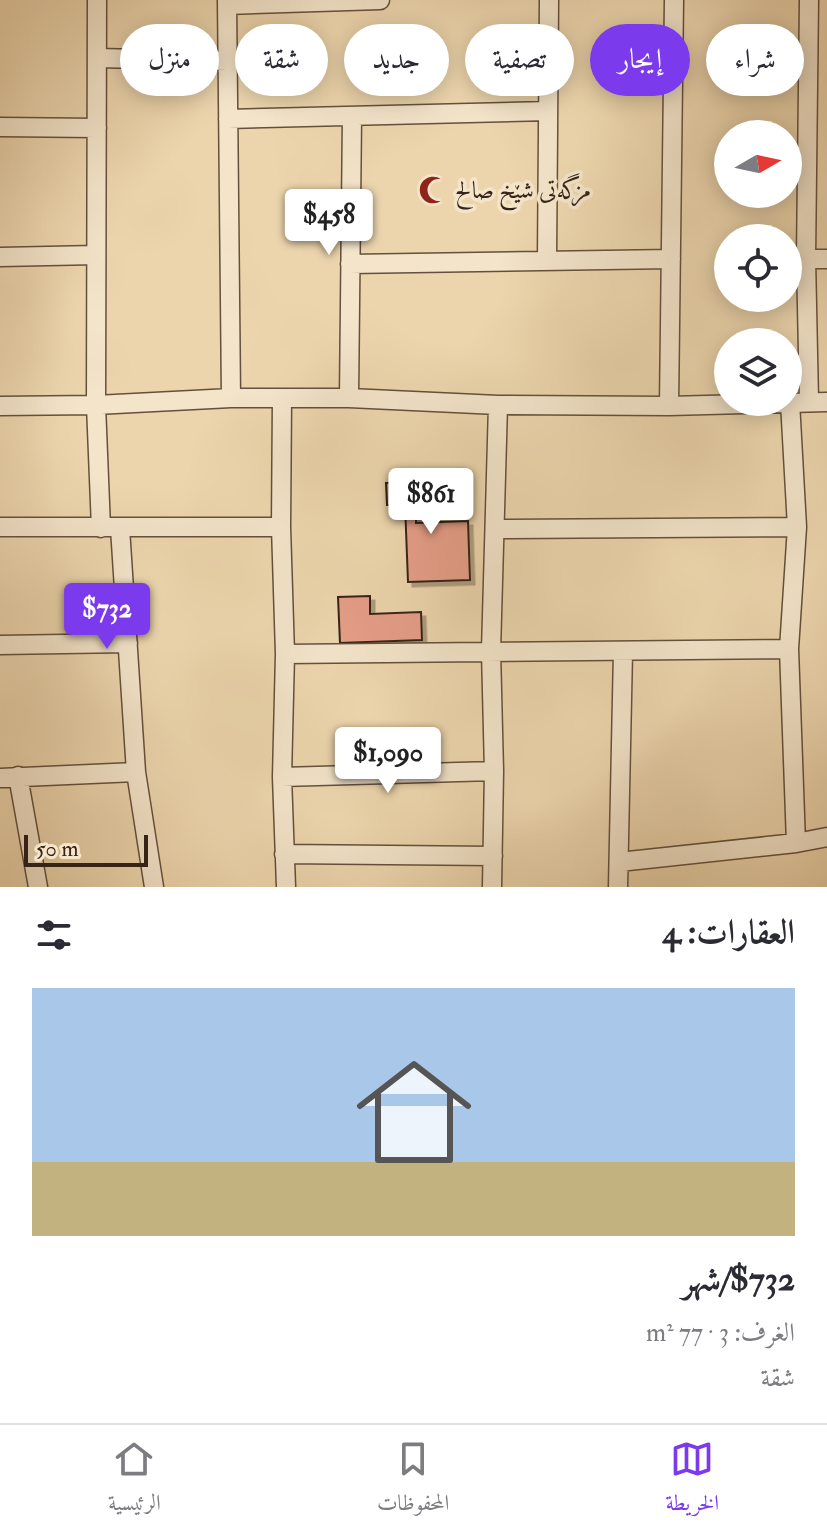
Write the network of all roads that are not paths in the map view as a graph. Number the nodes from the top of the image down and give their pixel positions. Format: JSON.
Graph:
{"nodes":[{"id":1,"x":97,"y":0,"type":"edge"},
{"id":2,"x":350,"y":0,"type":"edge"},
{"id":3,"x":380,"y":0,"type":"edge"},
{"id":4,"x":549,"y":0,"type":"edge"},
{"id":5,"x":674,"y":0,"type":"edge"},
{"id":6,"x":809,"y":0,"type":"edge"},
{"id":7,"x":227,"y":2,"type":"edge"},
{"id":8,"x":98,"y":58,"type":"junction"},
{"id":9,"x":227,"y":61,"type":"junction"},
{"id":10,"x":548,"y":111,"type":"junction"},
{"id":11,"x":352,"y":116,"type":"junction"},
{"id":12,"x":228,"y":119,"type":"junction"},
{"id":13,"x":0,"y":127,"type":"edge"},
{"id":14,"x":97,"y":128,"type":"junction"},
{"id":15,"x":96,"y":255,"type":"junction"},
{"id":16,"x":0,"y":257,"type":"edge"},
{"id":17,"x":671,"y":259,"type":"junction"},
{"id":18,"x":806,"y":259,"type":"junction"},
{"id":19,"x":827,"y":259,"type":"edge"},
{"id":20,"x":547,"y":261,"type":"junction"},
{"id":21,"x":350,"y":264,"type":"junction"},
{"id":22,"x":231,"y":398,"type":"junction"},
{"id":23,"x":349,"y":398,"type":"junction"},
{"id":24,"x":282,"y":399,"type":"junction"},
{"id":25,"x":809,"y":402,"type":"edge"},
{"id":26,"x":96,"y":405,"type":"junction"},
{"id":27,"x":498,"y":405,"type":"junction"},
{"id":28,"x":0,"y":406,"type":"edge"},
{"id":29,"x":669,"y":406,"type":"junction"},
{"id":30,"x":0,"y":527,"type":"edge"},
{"id":31,"x":281,"y":527,"type":"junction"},
{"id":32,"x":797,"y":527,"type":"junction"},
{"id":33,"x":101,"y":528,"type":"junction"},
{"id":34,"x":120,"y":528,"type":"junction"},
{"id":35,"x":496,"y":529,"type":"junction"},
{"id":36,"x":128,"y":643,"type":"junction"},
{"id":37,"x":0,"y":645,"type":"edge"},
{"id":38,"x":789,"y":649,"type":"junction"},
{"id":39,"x":491,"y":651,"type":"junction"},
{"id":40,"x":623,"y":651,"type":"junction"},
{"id":41,"x":285,"y":654,"type":"junction"},
{"id":42,"x":494,"y":771,"type":"junction"},
{"id":43,"x":136,"y":772,"type":"junction"},
{"id":44,"x":9,"y":777,"type":"edge"},
{"id":45,"x":282,"y":777,"type":"junction"},
{"id":46,"x":827,"y":837,"type":"edge"},
{"id":47,"x":796,"y":843,"type":"junction"},
{"id":48,"x":284,"y":854,"type":"junction"},
{"id":49,"x":493,"y":856,"type":"junction"},
{"id":50,"x":619,"y":862,"type":"junction"},
{"id":51,"x":38,"y":887,"type":"edge"},
{"id":52,"x":154,"y":887,"type":"edge"},
{"id":53,"x":286,"y":887,"type":"edge"},
{"id":54,"x":492,"y":887,"type":"edge"},
{"id":55,"x":618,"y":887,"type":"edge"}],
"edges":[{"from":1,"to":8,"type":"street"},
{"from":2,"to":3,"type":"street"},
{"from":2,"to":7,"type":"street"},
{"from":4,"to":10,"type":"street"},
{"from":5,"to":17,"type":"street"},
{"from":6,"to":18,"type":"street"},
{"from":7,"to":9,"type":"street"},
{"from":8,"to":9,"type":"street"},
{"from":8,"to":14,"type":"street"},
{"from":9,"to":12,"type":"street"},
{"from":10,"to":11,"type":"street"},
{"from":10,"to":20,"type":"street"},
{"from":11,"to":12,"type":"street"},
{"from":11,"to":21,"type":"street"},
{"from":12,"to":22,"type":"street"},
{"from":13,"to":14,"type":"street"},
{"from":14,"to":15,"type":"street"},
{"from":15,"to":16,"type":"street"},
{"from":15,"to":26,"type":"street"},
{"from":17,"to":20,"type":"street"},
{"from":17,"to":29,"type":"street"},
{"from":18,"to":19,"type":"street"},
{"from":18,"to":25,"type":"street"},
{"from":20,"to":21,"type":"street"},
{"from":21,"to":23,"type":"street"},
{"from":22,"to":24,"type":"street"},
{"from":22,"to":26,"type":"street"},
{"from":23,"to":24,"type":"street"},
{"from":23,"to":27,"type":"street"},
{"from":24,"to":31,"type":"street"},
{"from":25,"to":29,"type":"street"},
{"from":25,"to":32,"type":"street"},
{"from":26,"to":28,"type":"street"},
{"from":26,"to":33,"type":"street"},
{"from":27,"to":29,"type":"street"},
{"from":27,"to":35,"type":"street"},
{"from":30,"to":33,"type":"street"},
{"from":31,"to":34,"type":"street"},
{"from":31,"to":41,"type":"street"},
{"from":32,"to":35,"type":"street"},
{"from":32,"to":38,"type":"street"},
{"from":33,"to":34,"type":"street"},
{"from":34,"to":36,"type":"street"},
{"from":35,"to":39,"type":"street"},
{"from":36,"to":37,"type":"street"},
{"from":36,"to":43,"type":"street"},
{"from":38,"to":40,"type":"street"},
{"from":38,"to":47,"type":"street"},
{"from":39,"to":40,"type":"street"},
{"from":39,"to":41,"type":"street"},
{"from":39,"to":42,"type":"street"},
{"from":40,"to":50,"type":"street"},
{"from":41,"to":45,"type":"street"},
{"from":42,"to":45,"type":"street"},
{"from":42,"to":49,"type":"street"},
{"from":43,"to":44,"type":"street"},
{"from":43,"to":52,"type":"street"},
{"from":44,"to":51,"type":"street"},
{"from":45,"to":48,"type":"street"},
{"from":46,"to":47,"type":"street"},
{"from":47,"to":50,"type":"street"},
{"from":48,"to":49,"type":"street"},
{"from":48,"to":53,"type":"street"},
{"from":49,"to":54,"type":"street"},
{"from":50,"to":55,"type":"street"}]}
